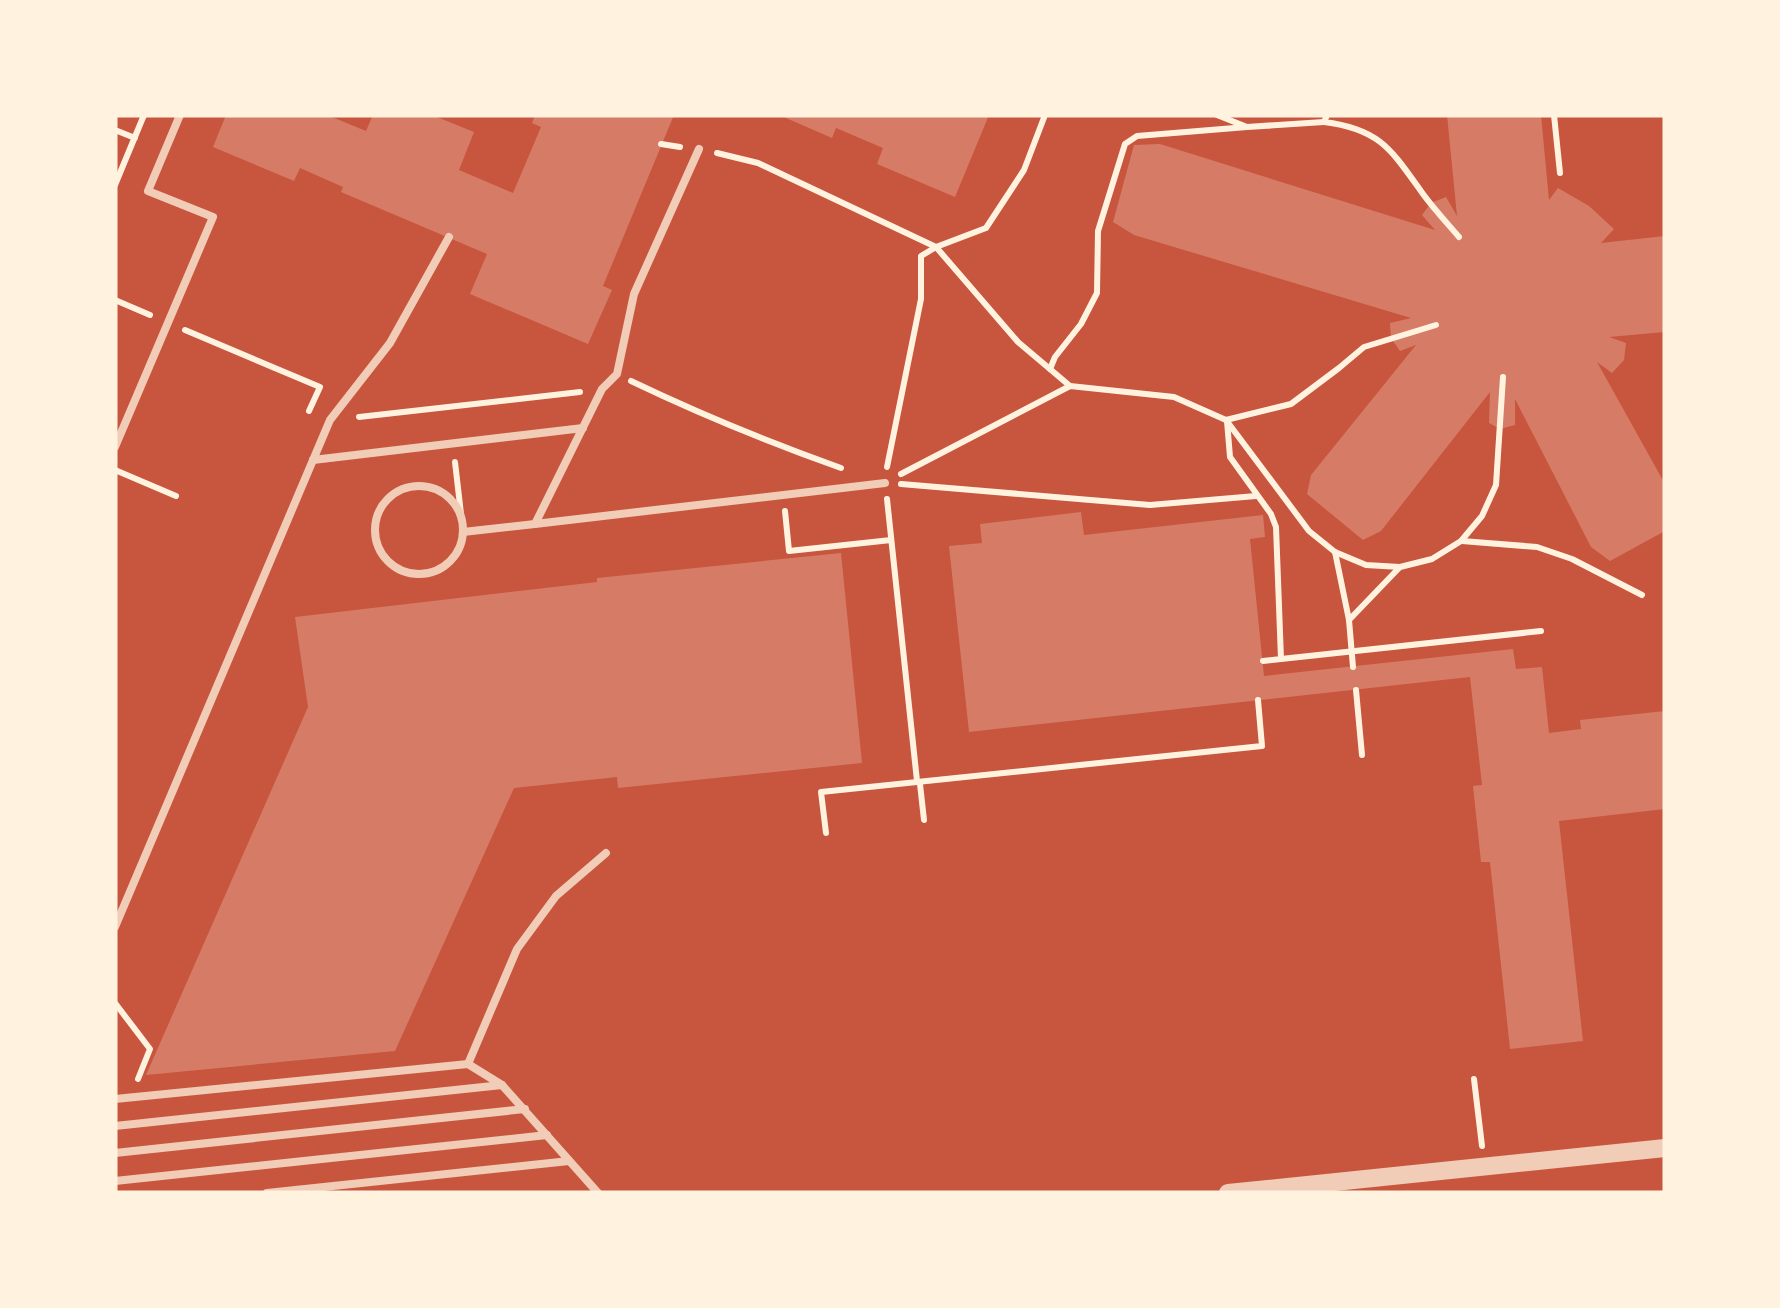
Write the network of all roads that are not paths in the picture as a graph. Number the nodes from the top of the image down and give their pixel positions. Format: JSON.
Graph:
{"nodes":[{"id":1,"x":180,"y":115,"type":"edge"},
{"id":2,"x":700,"y":149,"type":"road end"},
{"id":3,"x":448,"y":238,"type":"dead end"},
{"id":4,"x":583,"y":428,"type":"junction"},
{"id":5,"x":115,"y":446,"type":"edge"},
{"id":6,"x":313,"y":460,"type":"junction"},
{"id":7,"x":885,"y":483,"type":"road end"},
{"id":8,"x":535,"y":524,"type":"junction"},
{"id":9,"x":463,"y":532,"type":"junction"},
{"id":10,"x":606,"y":853,"type":"dead end"},
{"id":11,"x":115,"y":927,"type":"edge"},
{"id":12,"x":468,"y":1064,"type":"junction"},
{"id":13,"x":502,"y":1085,"type":"junction"},
{"id":14,"x":115,"y":1098,"type":"edge"},
{"id":15,"x":525,"y":1109,"type":"junction"},
{"id":16,"x":115,"y":1126,"type":"edge"},
{"id":17,"x":546,"y":1135,"type":"junction"},
{"id":18,"x":1665,"y":1148,"type":"edge"},
{"id":19,"x":115,"y":1153,"type":"edge"},
{"id":20,"x":569,"y":1161,"type":"junction"},
{"id":21,"x":115,"y":1181,"type":"edge"},
{"id":22,"x":267,"y":1193,"type":"edge"},
{"id":23,"x":598,"y":1193,"type":"edge"},
{"id":24,"x":1228,"y":1193,"type":"edge"}],
"edges":[{"from":1,"to":5,"type":"lane"},
{"from":2,"to":4,"type":"lane"},
{"from":3,"to":6,"type":"lane"},
{"from":4,"to":6,"type":"lane"},
{"from":4,"to":8,"type":"lane"},
{"from":6,"to":11,"type":"lane"},
{"from":7,"to":8,"type":"lane"},
{"from":8,"to":9,"type":"lane"},
{"from":9,"to":9,"type":"lane"},
{"from":10,"to":12,"type":"lane"},
{"from":12,"to":13,"type":"lane"},
{"from":12,"to":14,"type":"lane"},
{"from":13,"to":15,"type":"lane"},
{"from":13,"to":16,"type":"lane"},
{"from":15,"to":17,"type":"lane"},
{"from":15,"to":19,"type":"lane"},
{"from":17,"to":20,"type":"lane"},
{"from":17,"to":21,"type":"lane"},
{"from":18,"to":24,"type":"street"},
{"from":20,"to":22,"type":"lane"},
{"from":20,"to":23,"type":"lane"}]}
